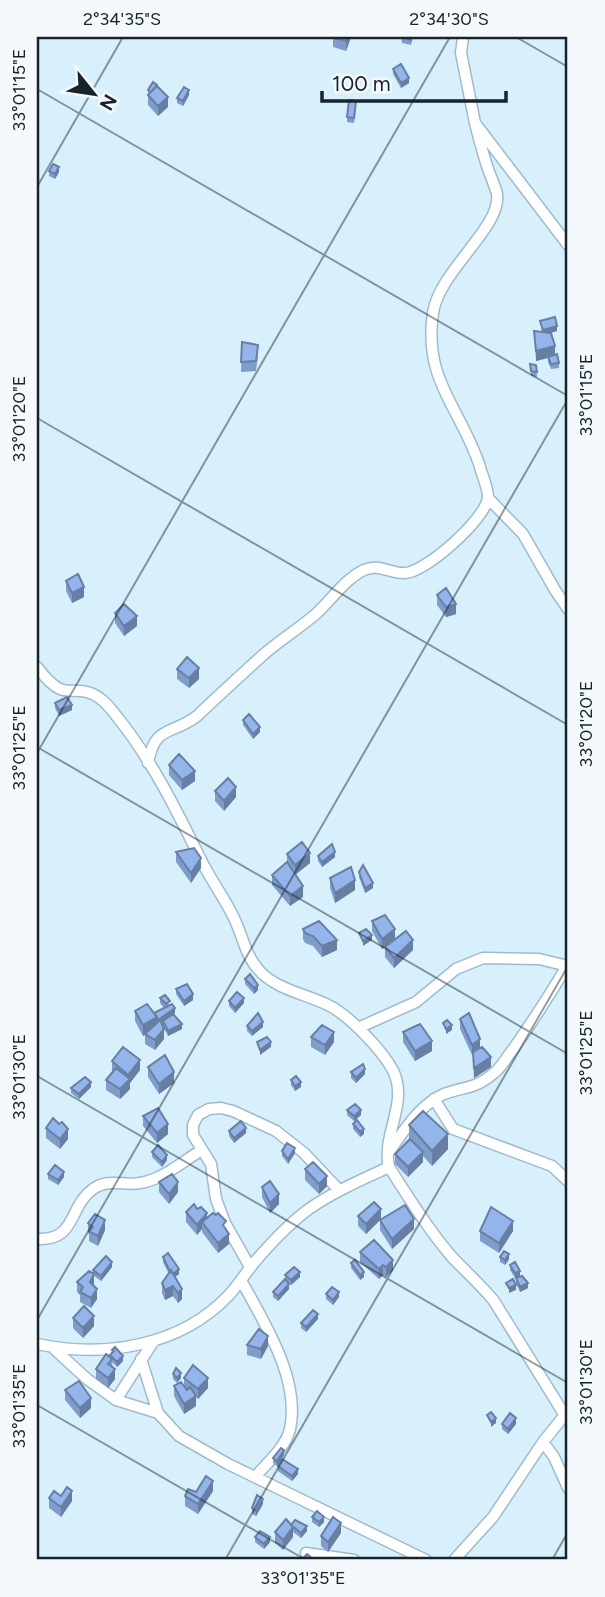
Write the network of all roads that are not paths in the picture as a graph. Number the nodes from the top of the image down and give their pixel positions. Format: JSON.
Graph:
{"nodes":[{"id":1,"x":463,"y":37,"type":"edge"},
{"id":2,"x":475,"y":123,"type":"junction"},
{"id":3,"x":568,"y":245,"type":"edge"},
{"id":4,"x":488,"y":498,"type":"junction"},
{"id":5,"x":568,"y":609,"type":"edge"},
{"id":6,"x":37,"y":667,"type":"edge"},
{"id":7,"x":148,"y":763,"type":"junction"},
{"id":8,"x":568,"y":966,"type":"edge"},
{"id":9,"x":358,"y":1028,"type":"junction"},
{"id":10,"x":434,"y":1099,"type":"junction"},
{"id":11,"x":202,"y":1150,"type":"junction"},
{"id":12,"x":387,"y":1162,"type":"junction"},
{"id":13,"x":568,"y":1181,"type":"edge"},
{"id":14,"x":339,"y":1191,"type":"junction"},
{"id":15,"x":37,"y":1239,"type":"edge"},
{"id":16,"x":250,"y":1267,"type":"junction"},
{"id":17,"x":241,"y":1280,"type":"junction"},
{"id":18,"x":153,"y":1342,"type":"junction"},
{"id":19,"x":37,"y":1344,"type":"edge"},
{"id":20,"x":52,"y":1347,"type":"junction"},
{"id":21,"x":141,"y":1359,"type":"junction"},
{"id":22,"x":116,"y":1400,"type":"junction"},
{"id":23,"x":566,"y":1412,"type":"edge"},
{"id":24,"x":158,"y":1413,"type":"junction"},
{"id":25,"x":543,"y":1442,"type":"junction"},
{"id":26,"x":255,"y":1477,"type":"junction"},
{"id":27,"x":568,"y":1488,"type":"edge"},
{"id":28,"x":306,"y":1553,"type":"edge"},
{"id":29,"x":354,"y":1560,"type":"edge"},
{"id":30,"x":426,"y":1560,"type":"edge"},
{"id":31,"x":454,"y":1560,"type":"edge"}],
"edges":[{"from":1,"to":2,"type":"street"},
{"from":2,"to":3,"type":"street"},
{"from":2,"to":4,"type":"street"},
{"from":4,"to":5,"type":"street"},
{"from":4,"to":7,"type":"street"},
{"from":6,"to":7,"type":"street"},
{"from":7,"to":9,"type":"street"},
{"from":8,"to":9,"type":"street"},
{"from":8,"to":10,"type":"street"},
{"from":9,"to":12,"type":"street"},
{"from":10,"to":12,"type":"street"},
{"from":10,"to":13,"type":"street"},
{"from":11,"to":14,"type":"street"},
{"from":11,"to":15,"type":"street"},
{"from":11,"to":16,"type":"street"},
{"from":12,"to":14,"type":"street"},
{"from":12,"to":23,"type":"street"},
{"from":14,"to":16,"type":"street"},
{"from":16,"to":17,"type":"street"},
{"from":17,"to":18,"type":"street"},
{"from":17,"to":26,"type":"street"},
{"from":18,"to":20,"type":"street"},
{"from":18,"to":21,"type":"street"},
{"from":19,"to":20,"type":"street"},
{"from":20,"to":22,"type":"street"},
{"from":21,"to":22,"type":"street"},
{"from":21,"to":24,"type":"street"},
{"from":22,"to":24,"type":"street"},
{"from":23,"to":25,"type":"street"},
{"from":24,"to":26,"type":"street"},
{"from":25,"to":27,"type":"street"},
{"from":25,"to":31,"type":"street"},
{"from":26,"to":30,"type":"street"},
{"from":28,"to":29,"type":"street"}]}
